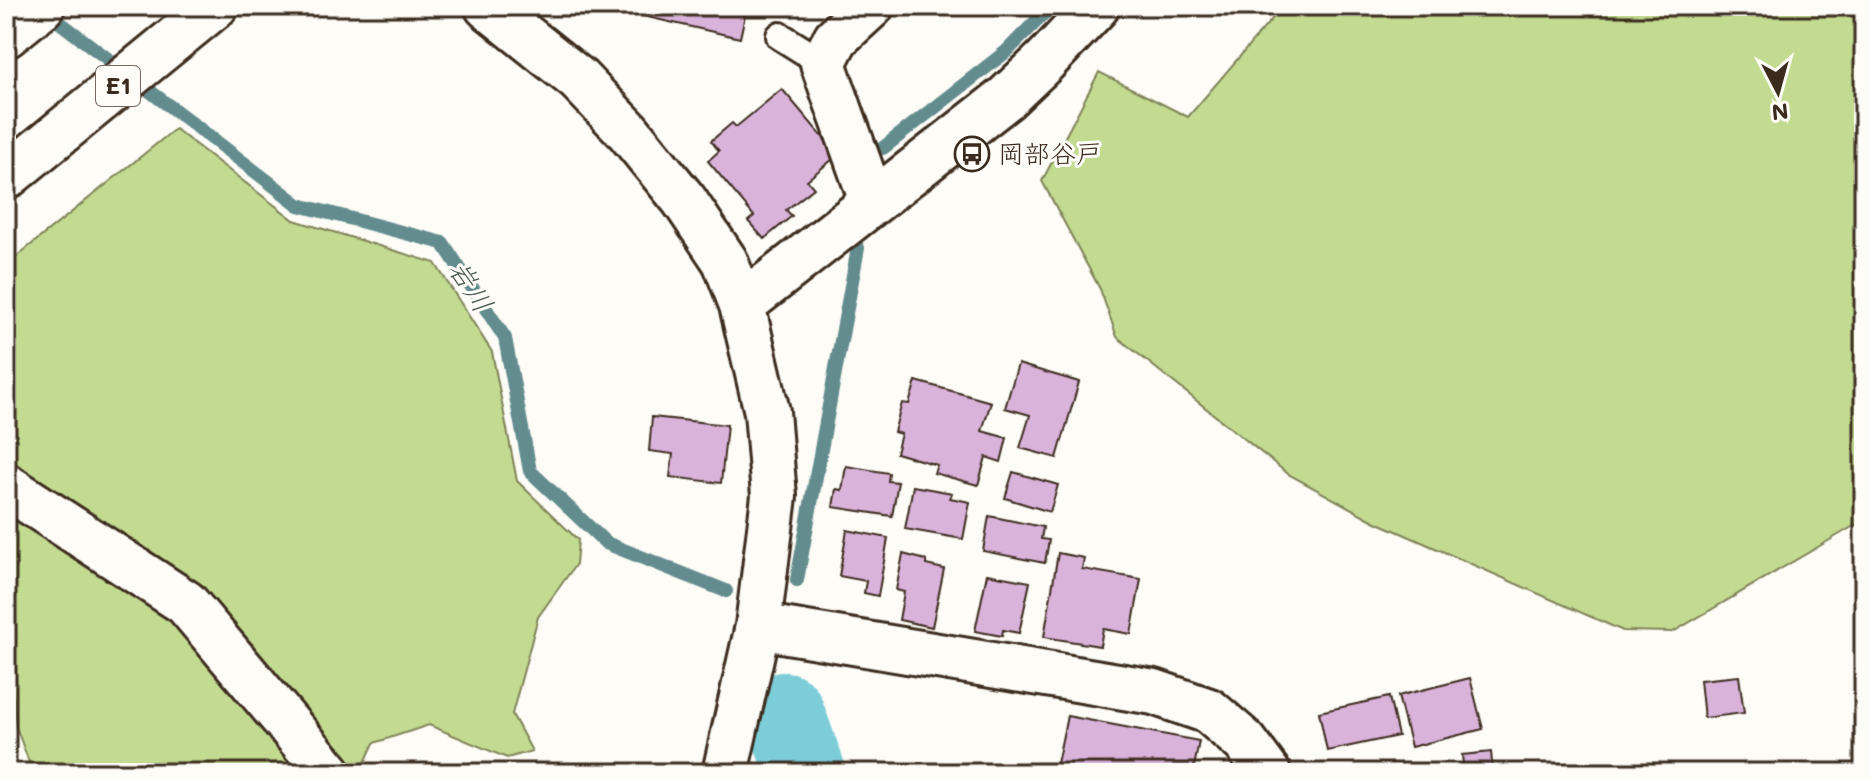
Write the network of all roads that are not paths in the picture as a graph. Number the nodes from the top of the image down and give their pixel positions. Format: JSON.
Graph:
{"nodes":[{"id":1,"x":42,"y":6,"type":"edge"},
{"id":2,"x":215,"y":6,"type":"edge"},
{"id":3,"x":487,"y":6,"type":"edge"},
{"id":4,"x":871,"y":6,"type":"edge"},
{"id":5,"x":1097,"y":6,"type":"edge"},
{"id":6,"x":6,"y":35,"type":"edge"},
{"id":7,"x":780,"y":36,"type":"dead end"},
{"id":8,"x":823,"y":63,"type":"junction"},
{"id":9,"x":13,"y":172,"type":"edge"},
{"id":10,"x":872,"y":201,"type":"junction"},
{"id":11,"x":742,"y":305,"type":"junction"},
{"id":12,"x":6,"y":486,"type":"edge"},
{"id":13,"x":758,"y":626,"type":"junction"},
{"id":14,"x":329,"y":773,"type":"edge"},
{"id":15,"x":725,"y":773,"type":"edge"},
{"id":16,"x":1268,"y":773,"type":"edge"}],
"edges":[{"from":1,"to":6,"type":"main road"},
{"from":2,"to":9,"type":"main road","number":"E1"},
{"from":3,"to":11,"type":"main road"},
{"from":4,"to":8,"type":"main road"},
{"from":5,"to":10,"type":"main road"},
{"from":7,"to":8,"type":"lane"},
{"from":8,"to":10,"type":"main road"},
{"from":10,"to":11,"type":"main road"},
{"from":11,"to":13,"type":"main road"},
{"from":12,"to":14,"type":"main road"},
{"from":13,"to":15,"type":"main road"},
{"from":13,"to":16,"type":"main road"}]}
